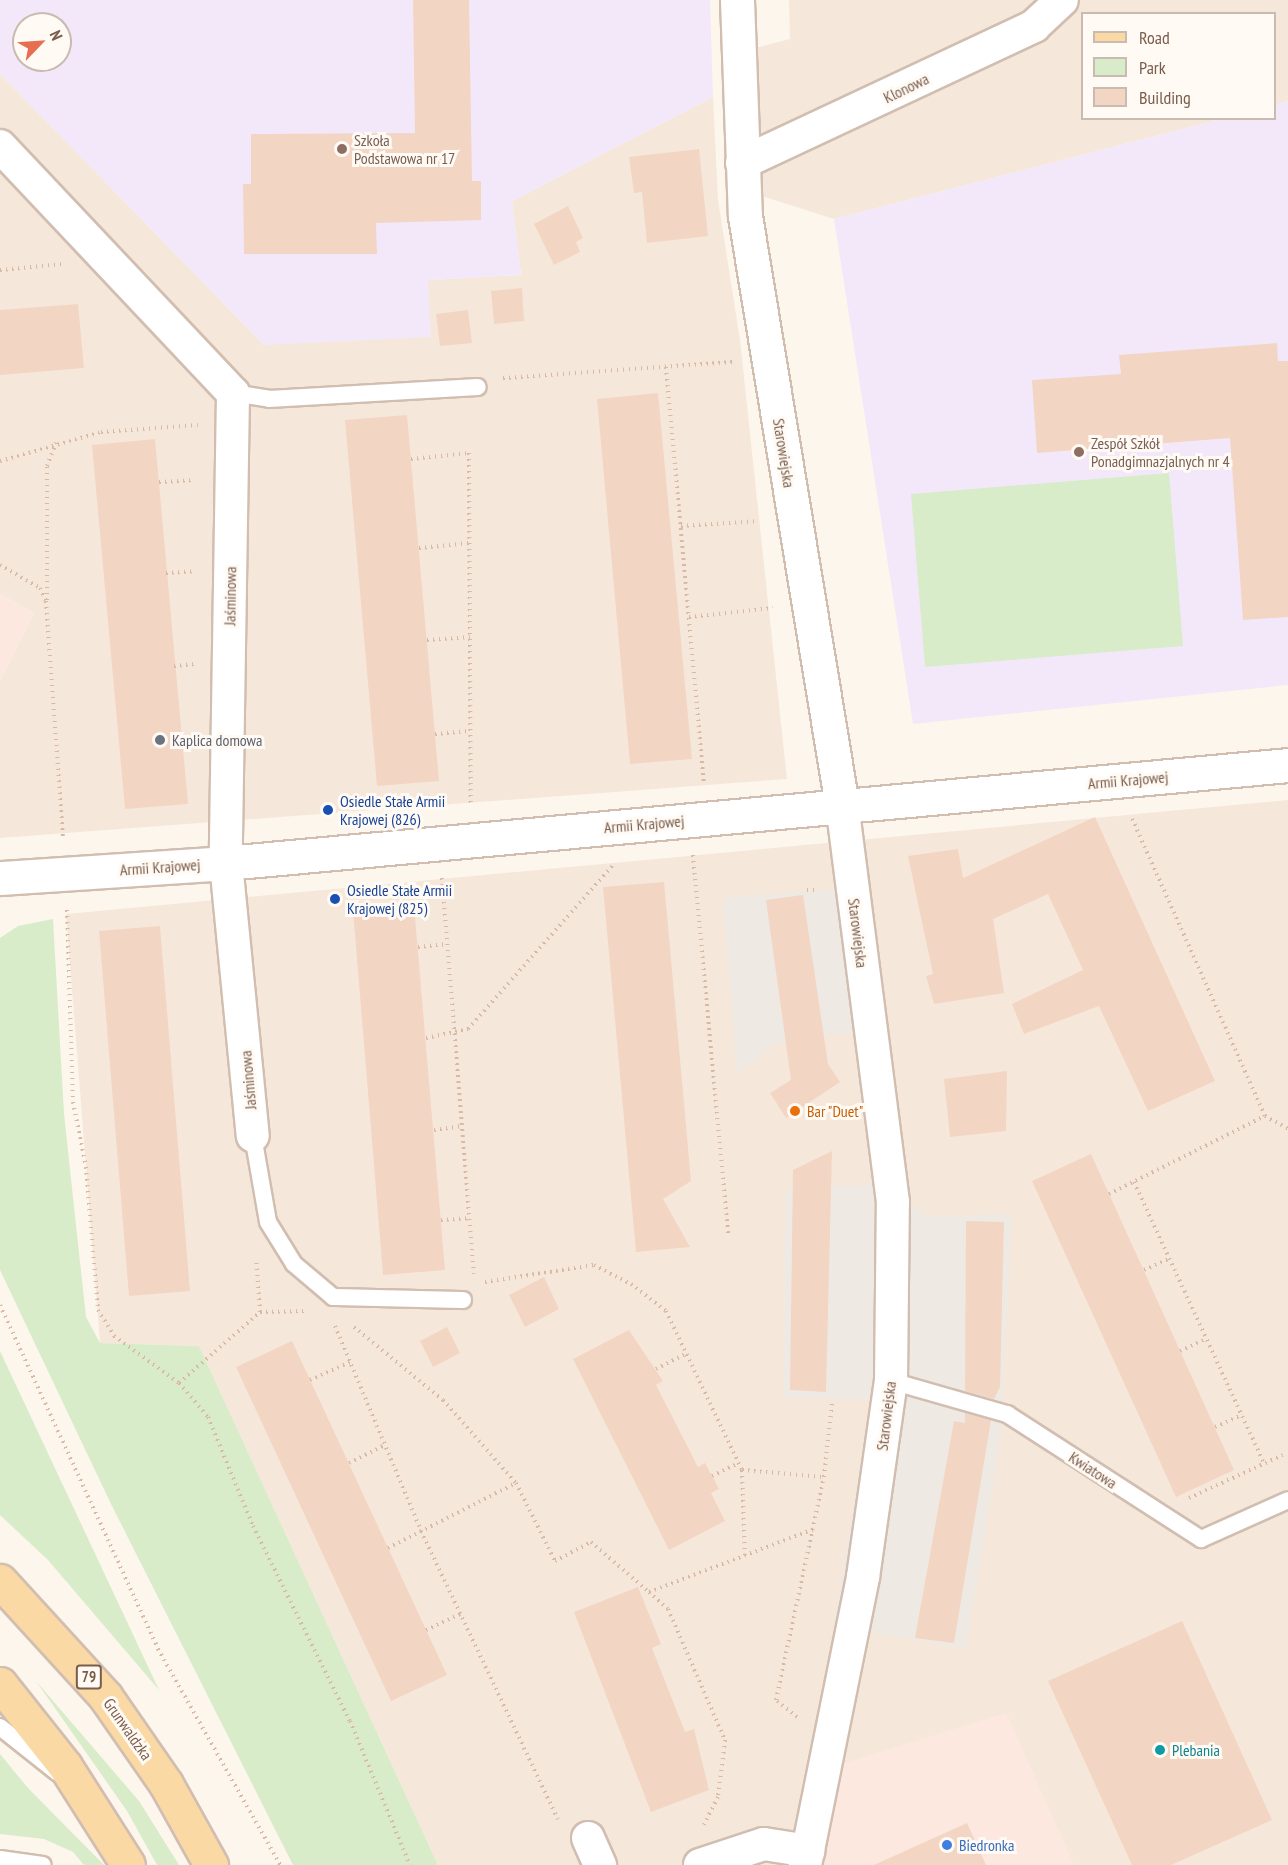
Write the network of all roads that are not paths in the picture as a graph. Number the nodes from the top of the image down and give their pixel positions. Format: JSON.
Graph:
{"nodes":[{"id":1,"x":737,"y":0,"type":"edge"},
{"id":2,"x":1062,"y":0,"type":"edge"},
{"id":3,"x":0,"y":146,"type":"edge"},
{"id":4,"x":742,"y":163,"type":"junction"},
{"id":5,"x":478,"y":387,"type":"dead end"},
{"id":6,"x":233,"y":393,"type":"junction"},
{"id":7,"x":1288,"y":765,"type":"edge"},
{"id":8,"x":842,"y":806,"type":"junction"},
{"id":9,"x":226,"y":863,"type":"junction"},
{"id":10,"x":0,"y":878,"type":"edge"},
{"id":11,"x":253,"y":1136,"type":"joint"},
{"id":12,"x":463,"y":1300,"type":"dead end"},
{"id":13,"x":891,"y":1382,"type":"junction"},
{"id":14,"x":1288,"y":1500,"type":"edge"},
{"id":15,"x":0,"y":1581,"type":"edge"},
{"id":16,"x":0,"y":1684,"type":"edge"},
{"id":17,"x":0,"y":1727,"type":"edge"},
{"id":18,"x":82,"y":1791,"type":"junction"},
{"id":19,"x":0,"y":1858,"type":"edge"},
{"id":20,"x":807,"y":1858,"type":"edge"},
{"id":21,"x":43,"y":1865,"type":"edge"},
{"id":22,"x":129,"y":1865,"type":"edge"},
{"id":23,"x":211,"y":1865,"type":"edge"},
{"id":24,"x":700,"y":1865,"type":"edge"}],
"edges":[{"from":1,"to":4,"type":"street","name":"Starowiejska"},
{"from":2,"to":4,"type":"street","name":"Klonowa"},
{"from":3,"to":6,"type":"street"},
{"from":4,"to":8,"type":"street","name":"Starowiejska"},
{"from":5,"to":6,"type":"lane"},
{"from":6,"to":9,"type":"street","name":"Jaśminowa"},
{"from":7,"to":8,"type":"street","name":"Armii Krajowej"},
{"from":8,"to":9,"type":"street","name":"Armii Krajowej"},
{"from":8,"to":13,"type":"street","name":"Starowiejska"},
{"from":9,"to":10,"type":"street","name":"Armii Krajowej"},
{"from":9,"to":11,"type":"street","name":"Jaśminowa"},
{"from":11,"to":12,"type":"lane"},
{"from":13,"to":14,"type":"lane","name":"Kwiatowa"},
{"from":13,"to":20,"type":"street","name":"Starowiejska"},
{"from":15,"to":23,"type":"main road","name":"Grunwaldzka","number":"79"},
{"from":16,"to":18,"type":"main road"},
{"from":17,"to":18,"type":"lane"},
{"from":18,"to":22,"type":"main road"},
{"from":19,"to":21,"type":"lane"},
{"from":20,"to":24,"type":"street"}]}
